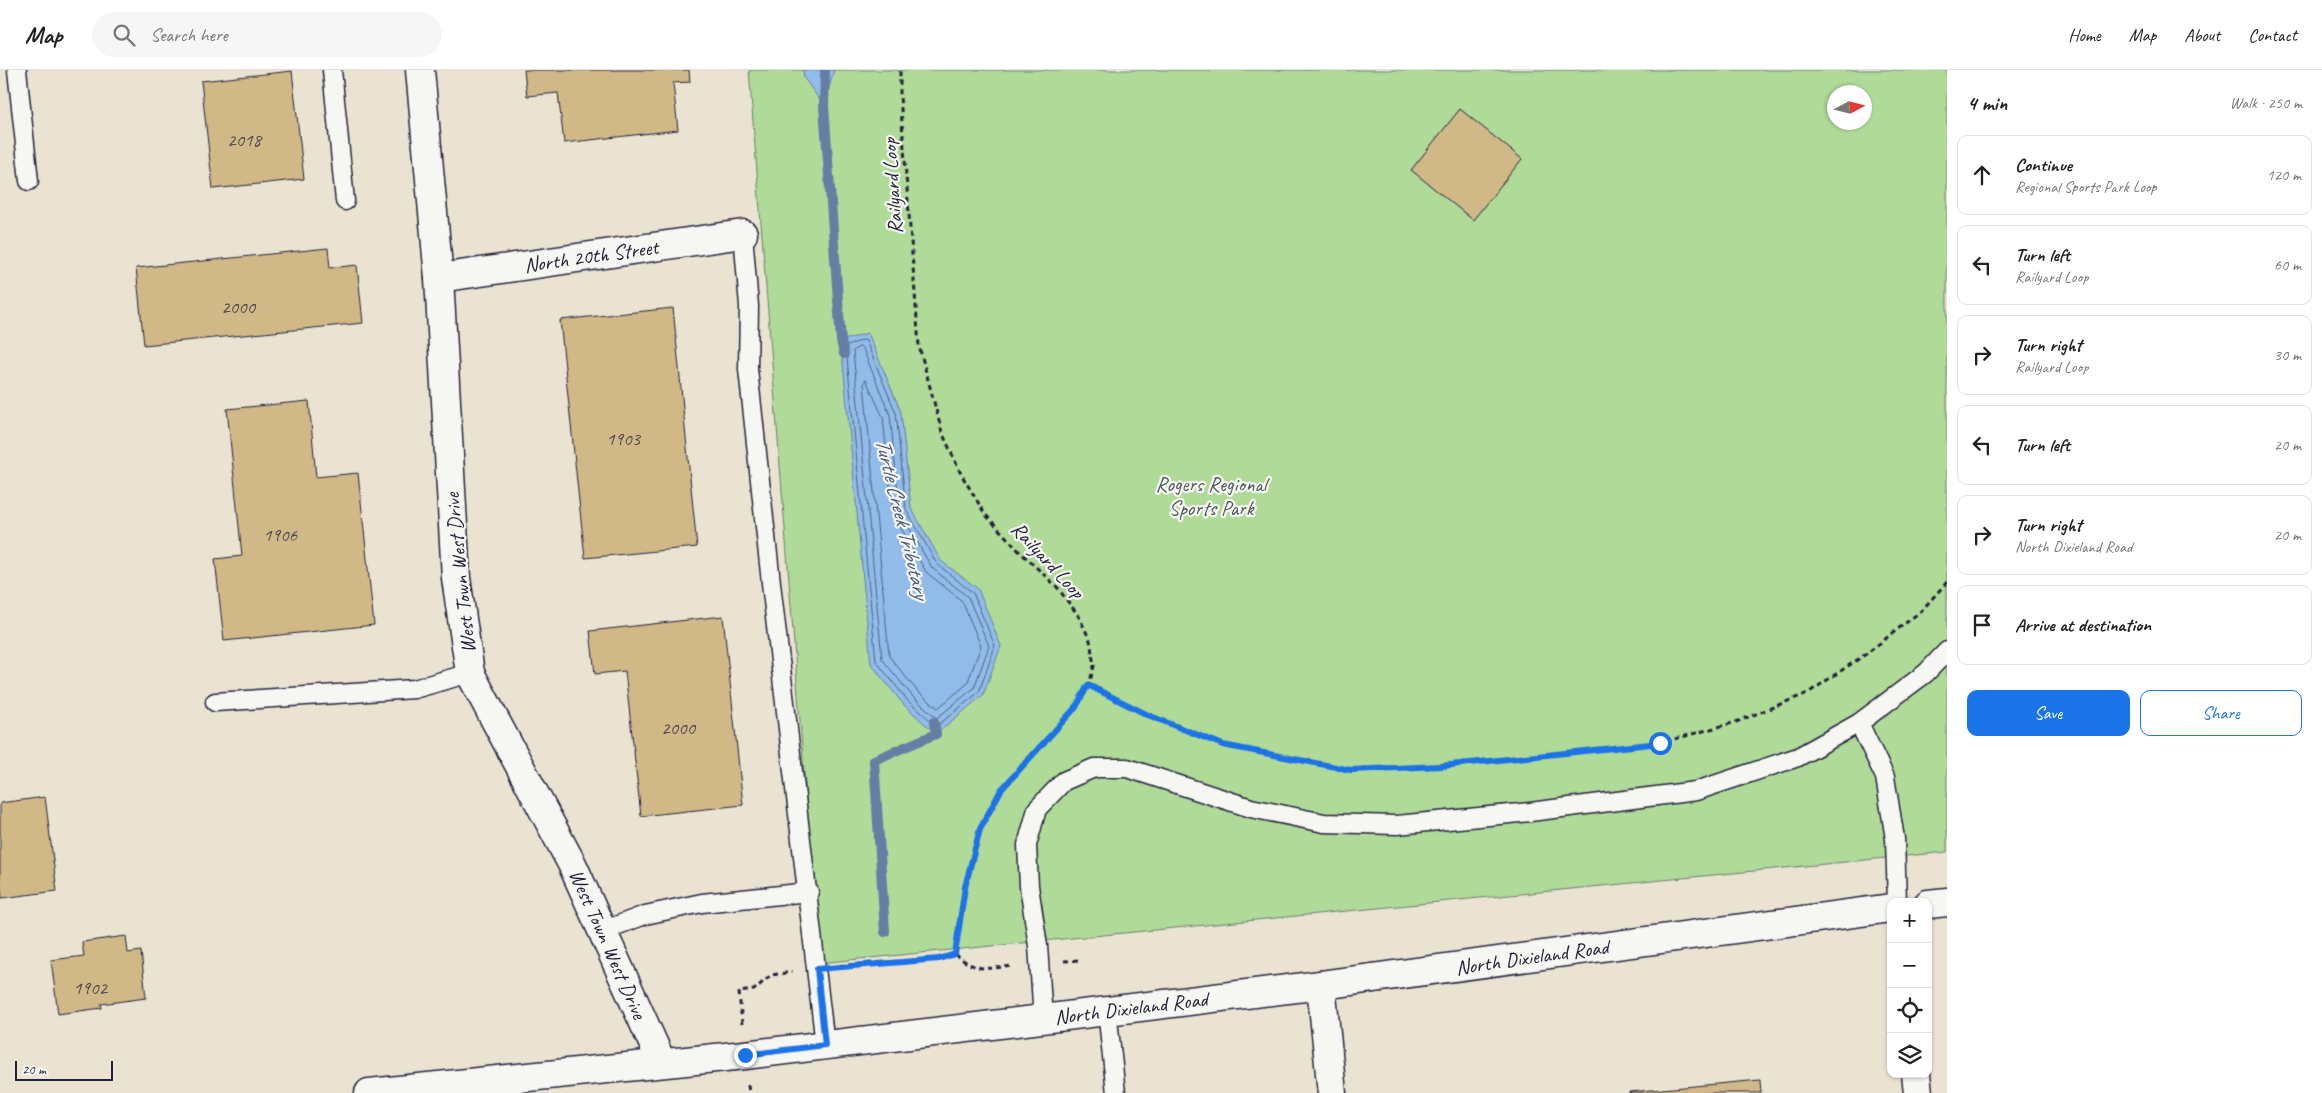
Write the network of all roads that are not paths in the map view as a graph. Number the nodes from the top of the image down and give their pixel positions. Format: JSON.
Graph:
{"nodes":[{"id":1,"x":16,"y":70,"type":"edge"},
{"id":2,"x":332,"y":70,"type":"edge"},
{"id":3,"x":420,"y":70,"type":"edge"},
{"id":4,"x":29,"y":181,"type":"dead end"},
{"id":5,"x":345,"y":201,"type":"dead end"},
{"id":6,"x":743,"y":234,"type":"joint"},
{"id":7,"x":439,"y":278,"type":"junction"},
{"id":8,"x":1947,"y":651,"type":"edge"},
{"id":9,"x":470,"y":673,"type":"junction"},
{"id":10,"x":215,"y":702,"type":"dead end"},
{"id":11,"x":1859,"y":723,"type":"junction"},
{"id":12,"x":809,"y":892,"type":"junction"},
{"id":13,"x":1897,"y":898,"type":"edge"},
{"id":14,"x":1947,"y":902,"type":"edge"},
{"id":15,"x":1932,"y":904,"type":"edge"},
{"id":16,"x":1887,"y":909,"type":"edge"},
{"id":17,"x":602,"y":931,"type":"junction"},
{"id":18,"x":1321,"y":985,"type":"junction"},
{"id":19,"x":1107,"y":1010,"type":"junction"},
{"id":20,"x":1043,"y":1018,"type":"junction"},
{"id":21,"x":825,"y":1045,"type":"junction"},
{"id":22,"x":662,"y":1063,"type":"junction"},
{"id":23,"x":1916,"y":1078,"type":"edge"},
{"id":24,"x":369,"y":1093,"type":"edge"},
{"id":25,"x":1116,"y":1093,"type":"edge"},
{"id":26,"x":1332,"y":1093,"type":"edge"},
{"id":27,"x":1918,"y":1093,"type":"edge"}],
"edges":[{"from":1,"to":4,"type":"lane"},
{"from":2,"to":5,"type":"lane"},
{"from":3,"to":7,"type":"main road","name":"West Town West Drive"},
{"from":6,"to":7,"type":"main road","name":"North 20th Street"},
{"from":6,"to":12,"type":"lane"},
{"from":7,"to":9,"type":"main road","name":"West Town West Drive"},
{"from":8,"to":11,"type":"lane"},
{"from":9,"to":10,"type":"lane"},
{"from":9,"to":17,"type":"main road","name":"West Town West Drive"},
{"from":11,"to":13,"type":"lane"},
{"from":11,"to":20,"type":"lane"},
{"from":12,"to":17,"type":"lane"},
{"from":12,"to":21,"type":"lane"},
{"from":14,"to":15,"type":"main road"},
{"from":16,"to":18,"type":"main road","name":"North Dixieland Road"},
{"from":17,"to":22,"type":"main road","name":"West Town West Drive"},
{"from":18,"to":19,"type":"main road","name":"North Dixieland Road"},
{"from":18,"to":26,"type":"main road"},
{"from":19,"to":20,"type":"main road","name":"North Dixieland Road"},
{"from":19,"to":25,"type":"lane"},
{"from":20,"to":21,"type":"main road","name":"North Dixieland Road"},
{"from":21,"to":22,"type":"main road","name":"North Dixieland Road"},
{"from":22,"to":24,"type":"main road","name":"North Dixieland Road"},
{"from":23,"to":27,"type":"main road"}]}
